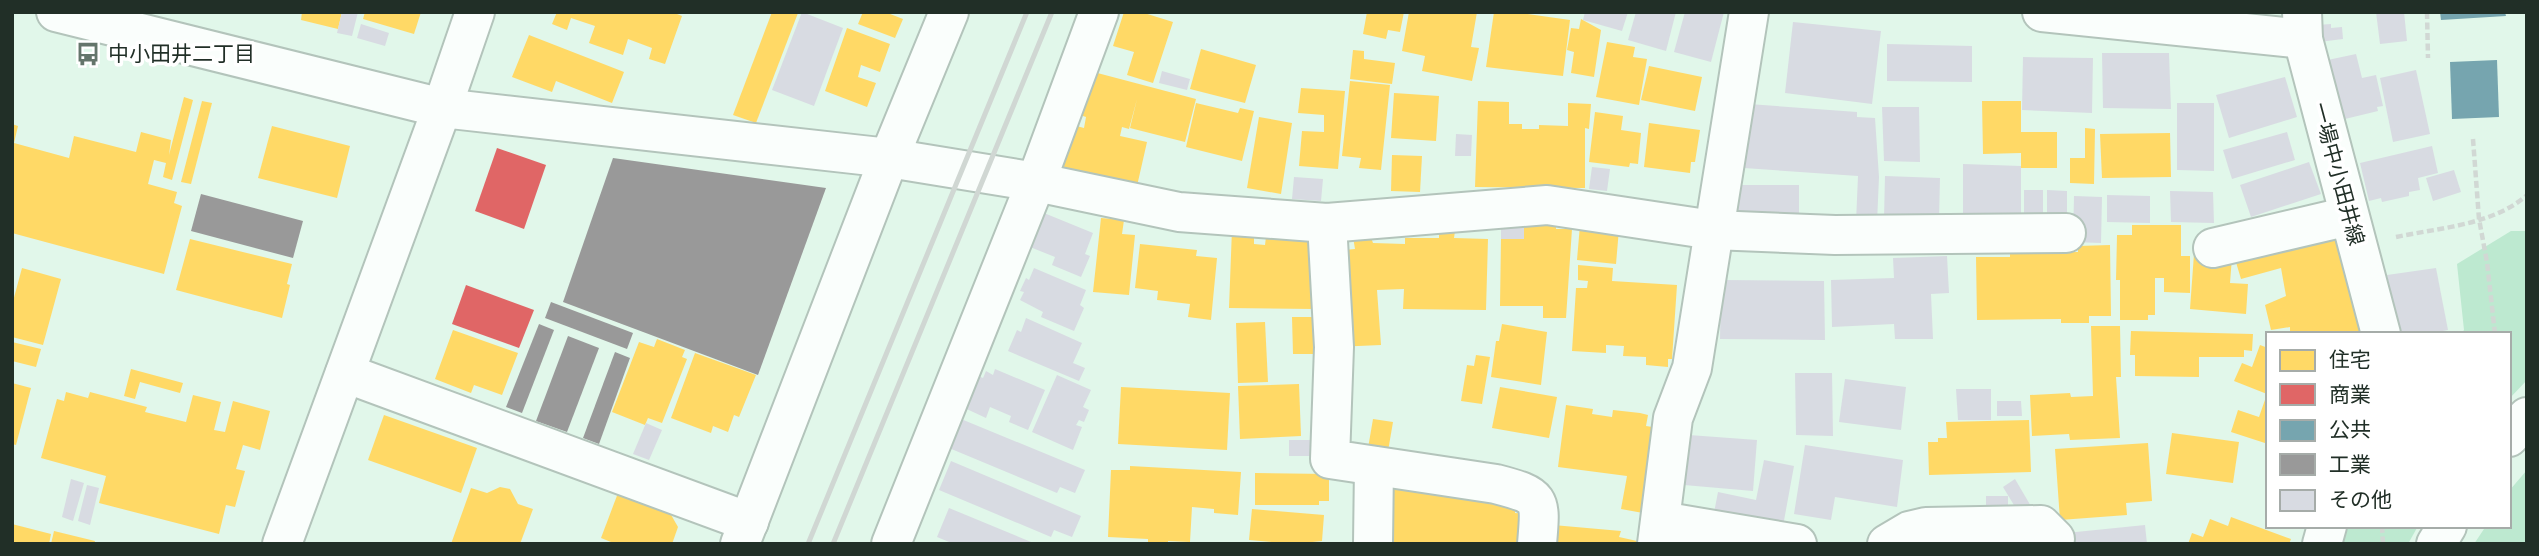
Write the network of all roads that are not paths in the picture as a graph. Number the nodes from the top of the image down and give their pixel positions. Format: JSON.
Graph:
{"nodes":[{"id":1,"x":57,"y":12,"type":"edge"},
{"id":2,"x":475,"y":12,"type":"edge"},
{"id":3,"x":949,"y":12,"type":"edge"},
{"id":4,"x":1099,"y":12,"type":"edge"},
{"id":5,"x":1749,"y":12,"type":"edge"},
{"id":6,"x":2042,"y":12,"type":"edge"},
{"id":7,"x":2303,"y":26,"type":"edge"},
{"id":8,"x":442,"y":108,"type":"junction"},
{"id":9,"x":889,"y":158,"type":"junction"},
{"id":10,"x":1036,"y":182,"type":"junction"},
{"id":11,"x":1327,"y":223,"type":"junction"},
{"id":12,"x":1713,"y":230,"type":"junction"},
{"id":13,"x":2353,"y":230,"type":"junction"},
{"id":14,"x":2066,"y":233,"type":"dead end"},
{"id":15,"x":2213,"y":248,"type":"dead end"},
{"id":16,"x":2380,"y":332,"type":"edge"},
{"id":17,"x":345,"y":373,"type":"junction"},
{"id":18,"x":2527,"y":417,"type":"edge"},
{"id":19,"x":2511,"y":435,"type":"edge"},
{"id":20,"x":1374,"y":466,"type":"junction"},
{"id":21,"x":2446,"y":528,"type":"edge"},
{"id":22,"x":1659,"y":532,"type":"edge"},
{"id":23,"x":744,"y":533,"type":"edge"},
{"id":24,"x":2055,"y":539,"type":"dead end"},
{"id":25,"x":282,"y":544,"type":"edge"},
{"id":26,"x":891,"y":544,"type":"edge"},
{"id":27,"x":1373,"y":544,"type":"edge"},
{"id":28,"x":1537,"y":544,"type":"edge"},
{"id":29,"x":1797,"y":544,"type":"edge"},
{"id":30,"x":1887,"y":544,"type":"edge"},
{"id":31,"x":2436,"y":544,"type":"edge"}],
"edges":[{"from":1,"to":8,"type":"street"},
{"from":2,"to":8,"type":"street"},
{"from":3,"to":9,"type":"street"},
{"from":4,"to":10,"type":"street"},
{"from":5,"to":12,"type":"street"},
{"from":6,"to":7,"type":"street"},
{"from":7,"to":13,"type":"street","name":"一場中小田井線"},
{"from":8,"to":9,"type":"street"},
{"from":8,"to":17,"type":"street"},
{"from":9,"to":10,"type":"street"},
{"from":9,"to":23,"type":"street"},
{"from":10,"to":11,"type":"street"},
{"from":10,"to":26,"type":"street"},
{"from":11,"to":12,"type":"street"},
{"from":11,"to":20,"type":"street"},
{"from":12,"to":14,"type":"street"},
{"from":12,"to":22,"type":"street"},
{"from":13,"to":15,"type":"street"},
{"from":13,"to":16,"type":"street","name":"一場中小田井線"},
{"from":17,"to":23,"type":"street"},
{"from":17,"to":25,"type":"street"},
{"from":18,"to":19,"type":"street"},
{"from":20,"to":27,"type":"street"},
{"from":20,"to":28,"type":"street"},
{"from":21,"to":31,"type":"street"},
{"from":22,"to":29,"type":"street"},
{"from":24,"to":30,"type":"street"}]}
